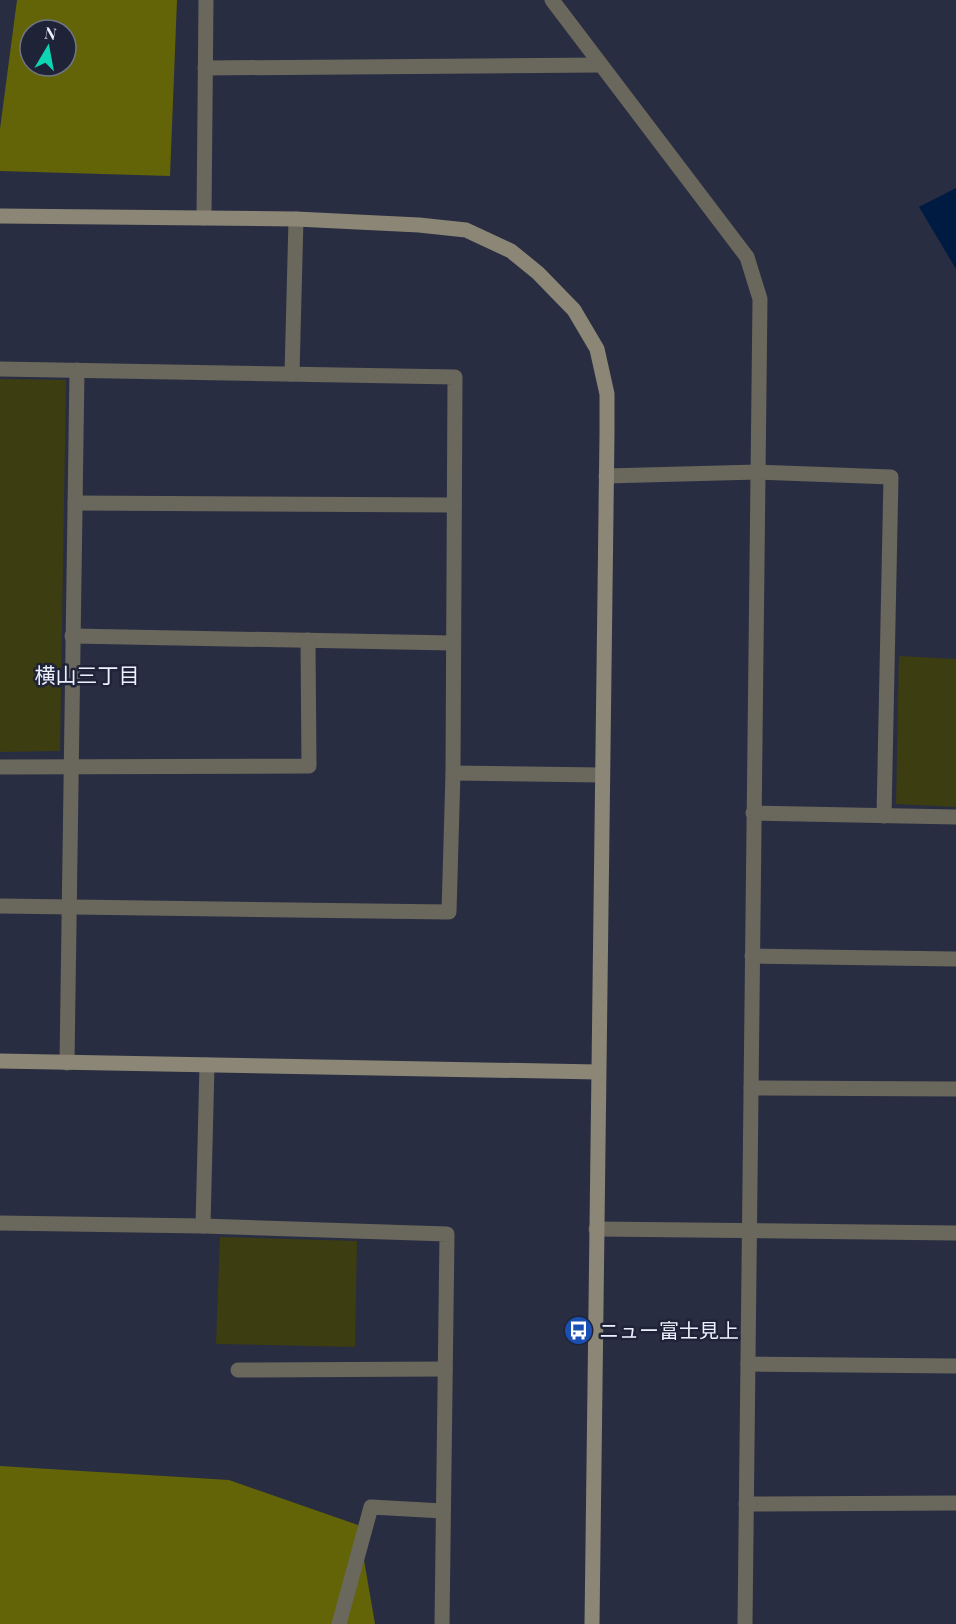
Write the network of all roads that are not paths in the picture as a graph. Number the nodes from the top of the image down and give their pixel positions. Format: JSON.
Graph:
{"nodes":[{"id":1,"x":206,"y":0,"type":"edge"},
{"id":2,"x":552,"y":0,"type":"edge"},
{"id":3,"x":601,"y":65,"type":"junction"},
{"id":4,"x":206,"y":68,"type":"junction"},
{"id":5,"x":0,"y":216,"type":"edge"},
{"id":6,"x":204,"y":218,"type":"junction"},
{"id":7,"x":296,"y":219,"type":"junction"},
{"id":8,"x":0,"y":369,"type":"edge"},
{"id":9,"x":77,"y":370,"type":"junction"},
{"id":10,"x":292,"y":374,"type":"junction"},
{"id":11,"x":758,"y":472,"type":"junction"},
{"id":12,"x":606,"y":476,"type":"junction"},
{"id":13,"x":75,"y":503,"type":"junction"},
{"id":14,"x":454,"y":505,"type":"junction"},
{"id":15,"x":72,"y":636,"type":"junction"},
{"id":16,"x":308,"y":640,"type":"junction"},
{"id":17,"x":452,"y":643,"type":"junction"},
{"id":18,"x":71,"y":766,"type":"junction"},
{"id":19,"x":0,"y":767,"type":"edge"},
{"id":20,"x":453,"y":773,"type":"junction"},
{"id":21,"x":602,"y":775,"type":"junction"},
{"id":22,"x":753,"y":813,"type":"junction"},
{"id":23,"x":884,"y":816,"type":"junction"},
{"id":24,"x":956,"y":817,"type":"edge"},
{"id":25,"x":0,"y":906,"type":"edge"},
{"id":26,"x":70,"y":906,"type":"junction"},
{"id":27,"x":752,"y":956,"type":"junction"},
{"id":28,"x":956,"y":959,"type":"edge"},
{"id":29,"x":0,"y":1061,"type":"edge"},
{"id":30,"x":67,"y":1063,"type":"junction"},
{"id":31,"x":207,"y":1065,"type":"junction"},
{"id":32,"x":598,"y":1072,"type":"junction"},
{"id":33,"x":751,"y":1088,"type":"junction"},
{"id":34,"x":956,"y":1089,"type":"edge"},
{"id":35,"x":0,"y":1223,"type":"edge"},
{"id":36,"x":203,"y":1226,"type":"junction"},
{"id":37,"x":596,"y":1229,"type":"junction"},
{"id":38,"x":750,"y":1230,"type":"junction"},
{"id":39,"x":956,"y":1233,"type":"edge"},
{"id":40,"x":748,"y":1364,"type":"junction"},
{"id":41,"x":956,"y":1366,"type":"edge"},
{"id":42,"x":238,"y":1370,"type":"dead end"},
{"id":43,"x":445,"y":1370,"type":"junction"},
{"id":44,"x":956,"y":1503,"type":"edge"},
{"id":45,"x":746,"y":1504,"type":"junction"},
{"id":46,"x":443,"y":1511,"type":"junction"},
{"id":47,"x":339,"y":1624,"type":"edge"},
{"id":48,"x":442,"y":1624,"type":"edge"},
{"id":49,"x":592,"y":1624,"type":"edge"},
{"id":50,"x":745,"y":1624,"type":"edge"}],
"edges":[{"from":1,"to":4,"type":"street"},
{"from":2,"to":3,"type":"street"},
{"from":3,"to":4,"type":"street"},
{"from":3,"to":11,"type":"street"},
{"from":4,"to":6,"type":"street"},
{"from":5,"to":6,"type":"street"},
{"from":6,"to":7,"type":"street"},
{"from":7,"to":10,"type":"street"},
{"from":7,"to":12,"type":"street"},
{"from":8,"to":9,"type":"street"},
{"from":9,"to":10,"type":"street"},
{"from":9,"to":13,"type":"street"},
{"from":10,"to":14,"type":"street"},
{"from":11,"to":12,"type":"street"},
{"from":11,"to":22,"type":"street"},
{"from":11,"to":23,"type":"street"},
{"from":12,"to":21,"type":"street"},
{"from":13,"to":14,"type":"street"},
{"from":13,"to":15,"type":"street"},
{"from":14,"to":17,"type":"street"},
{"from":15,"to":16,"type":"street"},
{"from":15,"to":18,"type":"street"},
{"from":16,"to":17,"type":"street"},
{"from":16,"to":18,"type":"street"},
{"from":17,"to":20,"type":"street"},
{"from":18,"to":19,"type":"street"},
{"from":18,"to":26,"type":"street"},
{"from":20,"to":21,"type":"street"},
{"from":20,"to":26,"type":"street"},
{"from":21,"to":32,"type":"street"},
{"from":22,"to":23,"type":"street"},
{"from":22,"to":27,"type":"street"},
{"from":23,"to":24,"type":"street"},
{"from":25,"to":26,"type":"street"},
{"from":26,"to":30,"type":"street"},
{"from":27,"to":28,"type":"street"},
{"from":27,"to":33,"type":"street"},
{"from":29,"to":30,"type":"street"},
{"from":30,"to":31,"type":"street"},
{"from":31,"to":32,"type":"street"},
{"from":31,"to":36,"type":"street"},
{"from":32,"to":37,"type":"street"},
{"from":33,"to":34,"type":"street"},
{"from":33,"to":38,"type":"street"},
{"from":35,"to":36,"type":"street"},
{"from":36,"to":43,"type":"street"},
{"from":37,"to":38,"type":"street"},
{"from":37,"to":49,"type":"street"},
{"from":38,"to":39,"type":"street"},
{"from":38,"to":40,"type":"street"},
{"from":40,"to":41,"type":"street"},
{"from":40,"to":45,"type":"street"},
{"from":42,"to":43,"type":"street"},
{"from":43,"to":46,"type":"street"},
{"from":44,"to":45,"type":"street"},
{"from":45,"to":50,"type":"street"},
{"from":46,"to":47,"type":"street"},
{"from":46,"to":48,"type":"street"}]}
